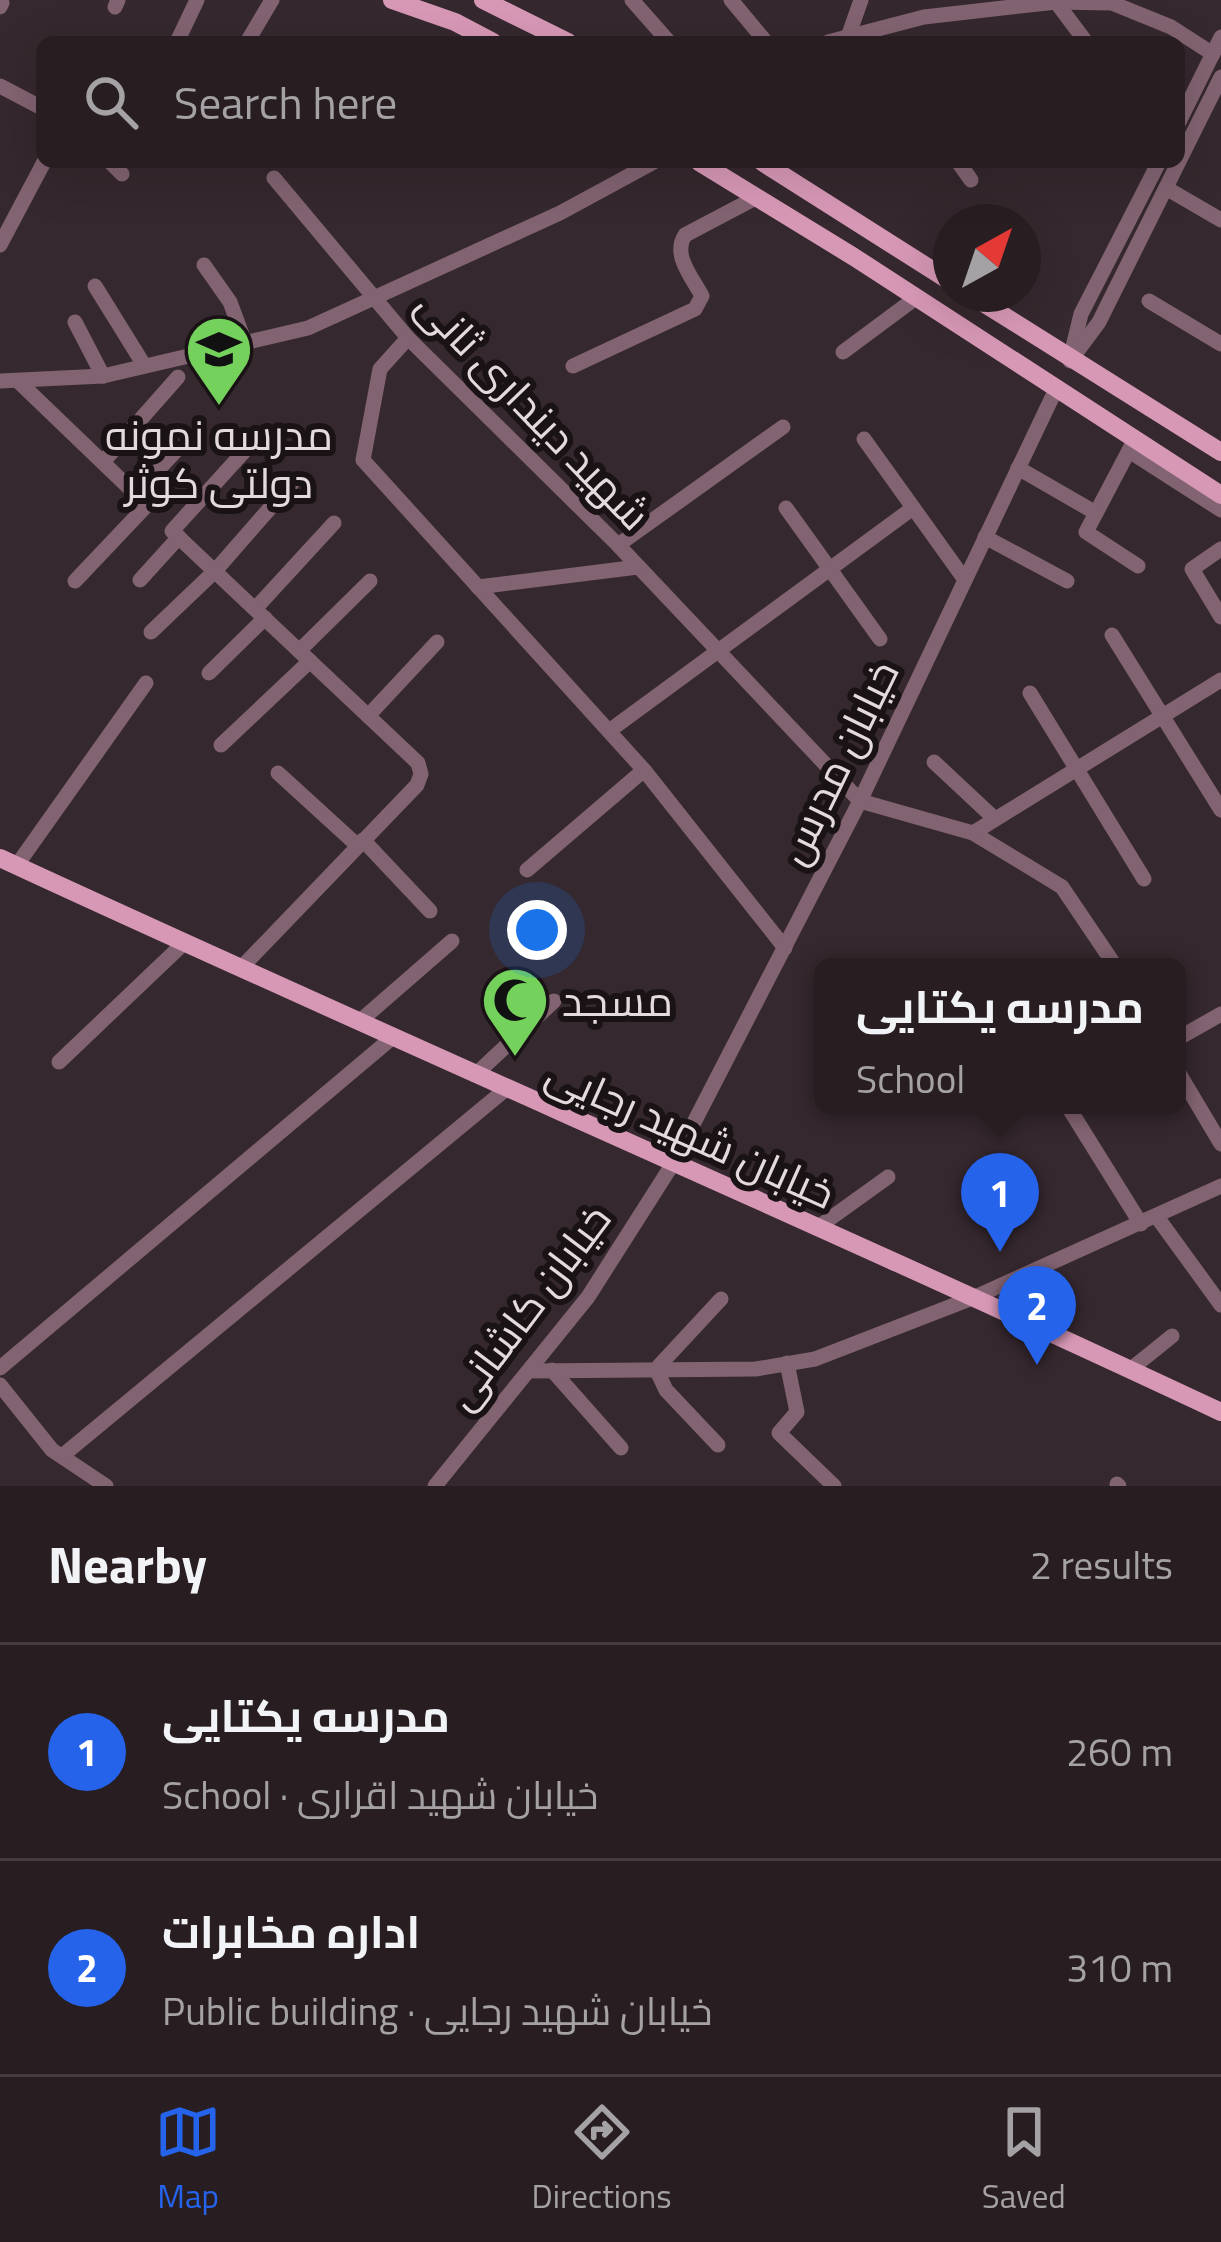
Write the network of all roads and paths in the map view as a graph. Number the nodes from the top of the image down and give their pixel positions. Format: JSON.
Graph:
{"nodes":[{"id":1,"x":197,"y":0,"type":"edge"},
{"id":2,"x":272,"y":0,"type":"edge"},
{"id":3,"x":392,"y":0,"type":"edge"},
{"id":4,"x":483,"y":0,"type":"edge"},
{"id":5,"x":632,"y":0,"type":"edge"},
{"id":6,"x":731,"y":0,"type":"edge"},
{"id":7,"x":861,"y":0,"type":"edge"},
{"id":8,"x":1056,"y":2,"type":"edge"},
{"id":9,"x":994,"y":5,"type":"edge"},
{"id":10,"x":180,"y":36,"type":"edge"},
{"id":11,"x":251,"y":36,"type":"edge"},
{"id":12,"x":482,"y":36,"type":"edge"},
{"id":13,"x":556,"y":36,"type":"edge"},
{"id":14,"x":663,"y":36,"type":"edge"},
{"id":15,"x":761,"y":36,"type":"edge"},
{"id":16,"x":848,"y":36,"type":"edge"},
{"id":17,"x":874,"y":36,"type":"edge"},
{"id":18,"x":1082,"y":36,"type":"edge"},
{"id":19,"x":1221,"y":37,"type":"edge"},
{"id":20,"x":1213,"y":54,"type":"junction"},
{"id":21,"x":1220,"y":80,"type":"edge"},
{"id":22,"x":0,"y":86,"type":"edge"},
{"id":23,"x":36,"y":105,"type":"edge"},
{"id":24,"x":1185,"y":110,"type":"edge"},
{"id":25,"x":1185,"y":150,"type":"edge"},
{"id":26,"x":41,"y":168,"type":"edge"},
{"id":27,"x":643,"y":168,"type":"edge"},
{"id":28,"x":709,"y":168,"type":"edge"},
{"id":29,"x":771,"y":168,"type":"edge"},
{"id":30,"x":962,"y":168,"type":"edge"},
{"id":31,"x":1156,"y":168,"type":"edge"},
{"id":32,"x":1176,"y":168,"type":"edge"},
{"id":33,"x":274,"y":178,"type":"dead end"},
{"id":34,"x":971,"y":180,"type":"dead end"},
{"id":35,"x":1166,"y":188,"type":"junction"},
{"id":36,"x":757,"y":197,"type":"junction"},
{"id":37,"x":1221,"y":220,"type":"edge"},
{"id":38,"x":0,"y":245,"type":"edge"},
{"id":39,"x":204,"y":266,"type":"dead end"},
{"id":40,"x":933,"y":271,"type":"edge"},
{"id":41,"x":95,"y":286,"type":"dead end"},
{"id":42,"x":374,"y":295,"type":"junction"},
{"id":43,"x":916,"y":297,"type":"junction"},
{"id":44,"x":1149,"y":301,"type":"dead end"},
{"id":45,"x":997,"y":312,"type":"edge"},
{"id":46,"x":75,"y":322,"type":"dead end"},
{"id":47,"x":408,"y":338,"type":"junction"},
{"id":48,"x":1221,"y":344,"type":"edge"},
{"id":49,"x":246,"y":345,"type":"junction"},
{"id":50,"x":843,"y":352,"type":"dead end"},
{"id":51,"x":1070,"y":361,"type":"junction"},
{"id":52,"x":144,"y":365,"type":"junction"},
{"id":53,"x":573,"y":366,"type":"dead end"},
{"id":54,"x":103,"y":376,"type":"junction"},
{"id":55,"x":178,"y":376,"type":"dead end"},
{"id":56,"x":0,"y":381,"type":"edge"},
{"id":57,"x":19,"y":382,"type":"junction"},
{"id":58,"x":1057,"y":387,"type":"junction"},
{"id":59,"x":783,"y":427,"type":"dead end"},
{"id":60,"x":188,"y":438,"type":"dead end"},
{"id":61,"x":864,"y":439,"type":"dead end"},
{"id":62,"x":250,"y":445,"type":"dead end"},
{"id":63,"x":1132,"y":445,"type":"junction"},
{"id":64,"x":1221,"y":452,"type":"edge"},
{"id":65,"x":103,"y":463,"type":"junction"},
{"id":66,"x":1018,"y":468,"type":"junction"},
{"id":67,"x":292,"y":483,"type":"dead end"},
{"id":68,"x":1221,"y":495,"type":"edge"},
{"id":69,"x":141,"y":500,"type":"junction"},
{"id":70,"x":786,"y":508,"type":"dead end"},
{"id":71,"x":914,"y":508,"type":"junction"},
{"id":72,"x":1221,"y":510,"type":"edge"},
{"id":73,"x":1096,"y":513,"type":"junction"},
{"id":74,"x":334,"y":523,"type":"dead end"},
{"id":75,"x":176,"y":534,"type":"junction"},
{"id":76,"x":985,"y":538,"type":"junction"},
{"id":77,"x":618,"y":545,"type":"junction"},
{"id":78,"x":1221,"y":549,"type":"edge"},
{"id":79,"x":1138,"y":566,"type":"dead end"},
{"id":80,"x":638,"y":567,"type":"junction"},
{"id":81,"x":833,"y":569,"type":"junction"},
{"id":82,"x":215,"y":571,"type":"junction"},
{"id":83,"x":75,"y":580,"type":"dead end"},
{"id":84,"x":140,"y":580,"type":"dead end"},
{"id":85,"x":370,"y":580,"type":"dead end"},
{"id":86,"x":965,"y":580,"type":"junction"},
{"id":87,"x":1067,"y":581,"type":"dead end"},
{"id":88,"x":478,"y":587,"type":"junction"},
{"id":89,"x":260,"y":614,"type":"junction"},
{"id":90,"x":1221,"y":617,"type":"edge"},
{"id":91,"x":151,"y":632,"type":"dead end"},
{"id":92,"x":1112,"y":635,"type":"dead end"},
{"id":93,"x":880,"y":639,"type":"dead end"},
{"id":94,"x":437,"y":641,"type":"dead end"},
{"id":95,"x":717,"y":649,"type":"junction"},
{"id":96,"x":304,"y":656,"type":"junction"},
{"id":97,"x":209,"y":673,"type":"dead end"},
{"id":98,"x":1221,"y":680,"type":"edge"},
{"id":99,"x":146,"y":683,"type":"dead end"},
{"id":100,"x":1030,"y":693,"type":"dead end"},
{"id":101,"x":368,"y":716,"type":"junction"},
{"id":102,"x":1162,"y":716,"type":"junction"},
{"id":103,"x":609,"y":731,"type":"junction"},
{"id":104,"x":221,"y":745,"type":"dead end"},
{"id":105,"x":934,"y":762,"type":"dead end"},
{"id":106,"x":644,"y":770,"type":"junction"},
{"id":107,"x":1075,"y":770,"type":"junction"},
{"id":108,"x":278,"y":773,"type":"dead end"},
{"id":109,"x":860,"y":802,"type":"junction"},
{"id":110,"x":1221,"y":810,"type":"edge"},
{"id":111,"x":995,"y":819,"type":"junction"},
{"id":112,"x":973,"y":833,"type":"junction"},
{"id":113,"x":361,"y":843,"type":"junction"},
{"id":114,"x":8,"y":862,"type":"edge"},
{"id":115,"x":527,"y":870,"type":"dead end"},
{"id":116,"x":1144,"y":879,"type":"dead end"},
{"id":117,"x":430,"y":911,"type":"dead end"},
{"id":118,"x":452,"y":941,"type":"dead end"},
{"id":119,"x":184,"y":943,"type":"junction"},
{"id":120,"x":784,"y":948,"type":"junction"},
{"id":121,"x":1110,"y":958,"type":"edge"},
{"id":122,"x":241,"y":968,"type":"junction"},
{"id":123,"x":554,"y":1001,"type":"dead end"},
{"id":124,"x":1221,"y":1014,"type":"edge"},
{"id":125,"x":359,"y":1022,"type":"junction"},
{"id":126,"x":1186,"y":1034,"type":"edge"},
{"id":127,"x":393,"y":1037,"type":"junction"},
{"id":128,"x":59,"y":1062,"type":"dead end"},
{"id":129,"x":475,"y":1075,"type":"junction"},
{"id":130,"x":1186,"y":1085,"type":"edge"},
{"id":131,"x":506,"y":1089,"type":"junction"},
{"id":132,"x":1073,"y":1114,"type":"edge"},
{"id":133,"x":1221,"y":1144,"type":"edge"},
{"id":134,"x":672,"y":1165,"type":"junction"},
{"id":135,"x":888,"y":1177,"type":"dead end"},
{"id":136,"x":1221,"y":1186,"type":"edge"},
{"id":137,"x":1149,"y":1221,"type":"junction"},
{"id":138,"x":817,"y":1228,"type":"junction"},
{"id":139,"x":976,"y":1297,"type":"junction"},
{"id":140,"x":722,"y":1299,"type":"dead end"},
{"id":141,"x":1221,"y":1305,"type":"edge"},
{"id":142,"x":1172,"y":1336,"type":"dead end"},
{"id":143,"x":787,"y":1363,"type":"junction"},
{"id":144,"x":0,"y":1368,"type":"edge"},
{"id":145,"x":552,"y":1370,"type":"junction"},
{"id":146,"x":656,"y":1370,"type":"junction"},
{"id":147,"x":1130,"y":1370,"type":"junction"},
{"id":148,"x":530,"y":1371,"type":"junction"},
{"id":149,"x":0,"y":1385,"type":"edge"},
{"id":150,"x":1221,"y":1412,"type":"edge"},
{"id":151,"x":718,"y":1445,"type":"dead end"},
{"id":152,"x":621,"y":1448,"type":"dead end"},
{"id":153,"x":62,"y":1456,"type":"junction"},
{"id":154,"x":106,"y":1486,"type":"edge"},
{"id":155,"x":435,"y":1486,"type":"edge"},
{"id":156,"x":834,"y":1486,"type":"edge"}],
"edges":[{"from":1,"to":10,"type":"street"},
{"from":2,"to":11,"type":"street"},
{"from":3,"to":12,"type":"main road"},
{"from":4,"to":13,"type":"main road"},
{"from":5,"to":14,"type":"street"},
{"from":6,"to":15,"type":"street"},
{"from":7,"to":16,"type":"street"},
{"from":8,"to":9,"type":"street"},
{"from":8,"to":18,"type":"street"},
{"from":8,"to":20,"type":"street"},
{"from":9,"to":17,"type":"street"},
{"from":19,"to":20,"type":"street"},
{"from":20,"to":24,"type":"street"},
{"from":21,"to":25,"type":"street"},
{"from":22,"to":23,"type":"street"},
{"from":26,"to":38,"type":"street"},
{"from":27,"to":42,"type":"street"},
{"from":28,"to":36,"type":"main road"},
{"from":29,"to":40,"type":"main road"},
{"from":30,"to":34,"type":"street"},
{"from":31,"to":51,"type":"street"},
{"from":32,"to":35,"type":"street"},
{"from":33,"to":42,"type":"street"},
{"from":35,"to":37,"type":"street"},
{"from":35,"to":51,"type":"street"},
{"from":36,"to":43,"type":"main road"},
{"from":36,"to":53,"type":"street"},
{"from":39,"to":49,"type":"street"},
{"from":41,"to":52,"type":"street"},
{"from":42,"to":47,"type":"street","name":"شهید دینداری ثانی"},
{"from":42,"to":49,"type":"street","name":"شهید دینداری ثانی"},
{"from":43,"to":50,"type":"street"},
{"from":43,"to":58,"type":"main road"},
{"from":44,"to":48,"type":"street"},
{"from":45,"to":51,"type":"main road"},
{"from":46,"to":54,"type":"street"},
{"from":47,"to":77,"type":"street","name":"شهید دینداری ثانی"},
{"from":47,"to":88,"type":"street"},
{"from":49,"to":52,"type":"street","name":"شهید دینداری ثانی"},
{"from":51,"to":58,"type":"main road"},
{"from":51,"to":64,"type":"main road"},
{"from":52,"to":54,"type":"street","name":"شهید دینداری ثانی"},
{"from":54,"to":57,"type":"street","name":"شهید دینداری ثانی"},
{"from":55,"to":65,"type":"street"},
{"from":56,"to":57,"type":"street","name":"شهید دینداری ثانی"},
{"from":57,"to":65,"type":"street"},
{"from":58,"to":63,"type":"main road"},
{"from":58,"to":66,"type":"street","name":"خیابان مدرس"},
{"from":59,"to":77,"type":"street"},
{"from":60,"to":69,"type":"street"},
{"from":61,"to":71,"type":"street"},
{"from":62,"to":75,"type":"street"},
{"from":63,"to":68,"type":"main road"},
{"from":63,"to":72,"type":"street"},
{"from":63,"to":73,"type":"street"},
{"from":65,"to":69,"type":"street"},
{"from":66,"to":73,"type":"street"},
{"from":66,"to":76,"type":"street","name":"خیابان مدرس"},
{"from":67,"to":82,"type":"street"},
{"from":69,"to":83,"type":"street"},
{"from":70,"to":81,"type":"street"},
{"from":71,"to":81,"type":"street"},
{"from":71,"to":86,"type":"street"},
{"from":73,"to":79,"type":"street"},
{"from":74,"to":89,"type":"street"},
{"from":75,"to":82,"type":"street"},
{"from":75,"to":84,"type":"street"},
{"from":76,"to":86,"type":"street","name":"خیابان مدرس"},
{"from":76,"to":87,"type":"street"},
{"from":77,"to":80,"type":"street","name":"شهید دینداری ثانی"},
{"from":78,"to":90,"type":"street"},
{"from":80,"to":88,"type":"street"},
{"from":80,"to":95,"type":"street","name":"شهید دینداری ثانی"},
{"from":81,"to":93,"type":"street"},
{"from":81,"to":95,"type":"street"},
{"from":82,"to":89,"type":"street"},
{"from":82,"to":91,"type":"street"},
{"from":85,"to":96,"type":"street"},
{"from":86,"to":109,"type":"street","name":"خیابان مدرس"},
{"from":88,"to":103,"type":"street"},
{"from":89,"to":96,"type":"street"},
{"from":89,"to":97,"type":"street"},
{"from":92,"to":102,"type":"street"},
{"from":94,"to":101,"type":"street"},
{"from":95,"to":103,"type":"street"},
{"from":95,"to":109,"type":"street","name":"شهید دینداری ثانی"},
{"from":96,"to":101,"type":"street"},
{"from":96,"to":104,"type":"street"},
{"from":98,"to":102,"type":"street"},
{"from":99,"to":114,"type":"street"},
{"from":100,"to":107,"type":"street"},
{"from":101,"to":113,"type":"street"},
{"from":102,"to":107,"type":"street"},
{"from":102,"to":110,"type":"street"},
{"from":103,"to":106,"type":"street"},
{"from":105,"to":111,"type":"street"},
{"from":106,"to":115,"type":"street"},
{"from":106,"to":120,"type":"street"},
{"from":107,"to":111,"type":"street"},
{"from":107,"to":116,"type":"street"},
{"from":108,"to":113,"type":"street"},
{"from":109,"to":112,"type":"street"},
{"from":109,"to":120,"type":"street","name":"خیابان مدرس"},
{"from":111,"to":112,"type":"street"},
{"from":112,"to":121,"type":"street"},
{"from":113,"to":117,"type":"street"},
{"from":113,"to":122,"type":"street"},
{"from":114,"to":119,"type":"main road","name":"خیابان شهید رجایی"},
{"from":118,"to":125,"type":"street"},
{"from":119,"to":122,"type":"main road","name":"خیابان شهید رجایی"},
{"from":119,"to":128,"type":"street"},
{"from":120,"to":134,"type":"street","name":"خیابان مدرس"},
{"from":122,"to":125,"type":"main road","name":"خیابان شهید رجایی"},
{"from":123,"to":129,"type":"street"},
{"from":124,"to":126,"type":"street"},
{"from":125,"to":127,"type":"main road","name":"خیابان شهید رجایی"},
{"from":127,"to":129,"type":"main road","name":"خیابان شهید رجایی"},
{"from":127,"to":144,"type":"street"},
{"from":129,"to":131,"type":"main road","name":"خیابان شهید رجایی"},
{"from":130,"to":133,"type":"street"},
{"from":131,"to":134,"type":"main road","name":"خیابان شهید رجایی"},
{"from":131,"to":153,"type":"street"},
{"from":132,"to":137,"type":"street"},
{"from":134,"to":138,"type":"main road","name":"خیابان شهید رجایی"},
{"from":134,"to":148,"type":"street","name":"خیابان کاشانی"},
{"from":135,"to":138,"type":"street"},
{"from":136,"to":137,"type":"street"},
{"from":137,"to":139,"type":"street"},
{"from":137,"to":141,"type":"street"},
{"from":138,"to":139,"type":"main road","name":"خیابان شهید رجایی"},
{"from":139,"to":143,"type":"street"},
{"from":139,"to":147,"type":"main road","name":"خیابان شهید رجایی"},
{"from":140,"to":146,"type":"street"},
{"from":142,"to":147,"type":"street"},
{"from":143,"to":146,"type":"street"},
{"from":143,"to":156,"type":"street"},
{"from":145,"to":146,"type":"street"},
{"from":145,"to":148,"type":"street"},
{"from":145,"to":152,"type":"street"},
{"from":146,"to":151,"type":"street"},
{"from":147,"to":150,"type":"main road","name":"خیابان شهید رجایی"},
{"from":148,"to":155,"type":"street","name":"خیابان کاشانی"},
{"from":149,"to":153,"type":"street"},
{"from":153,"to":154,"type":"street"}]}
